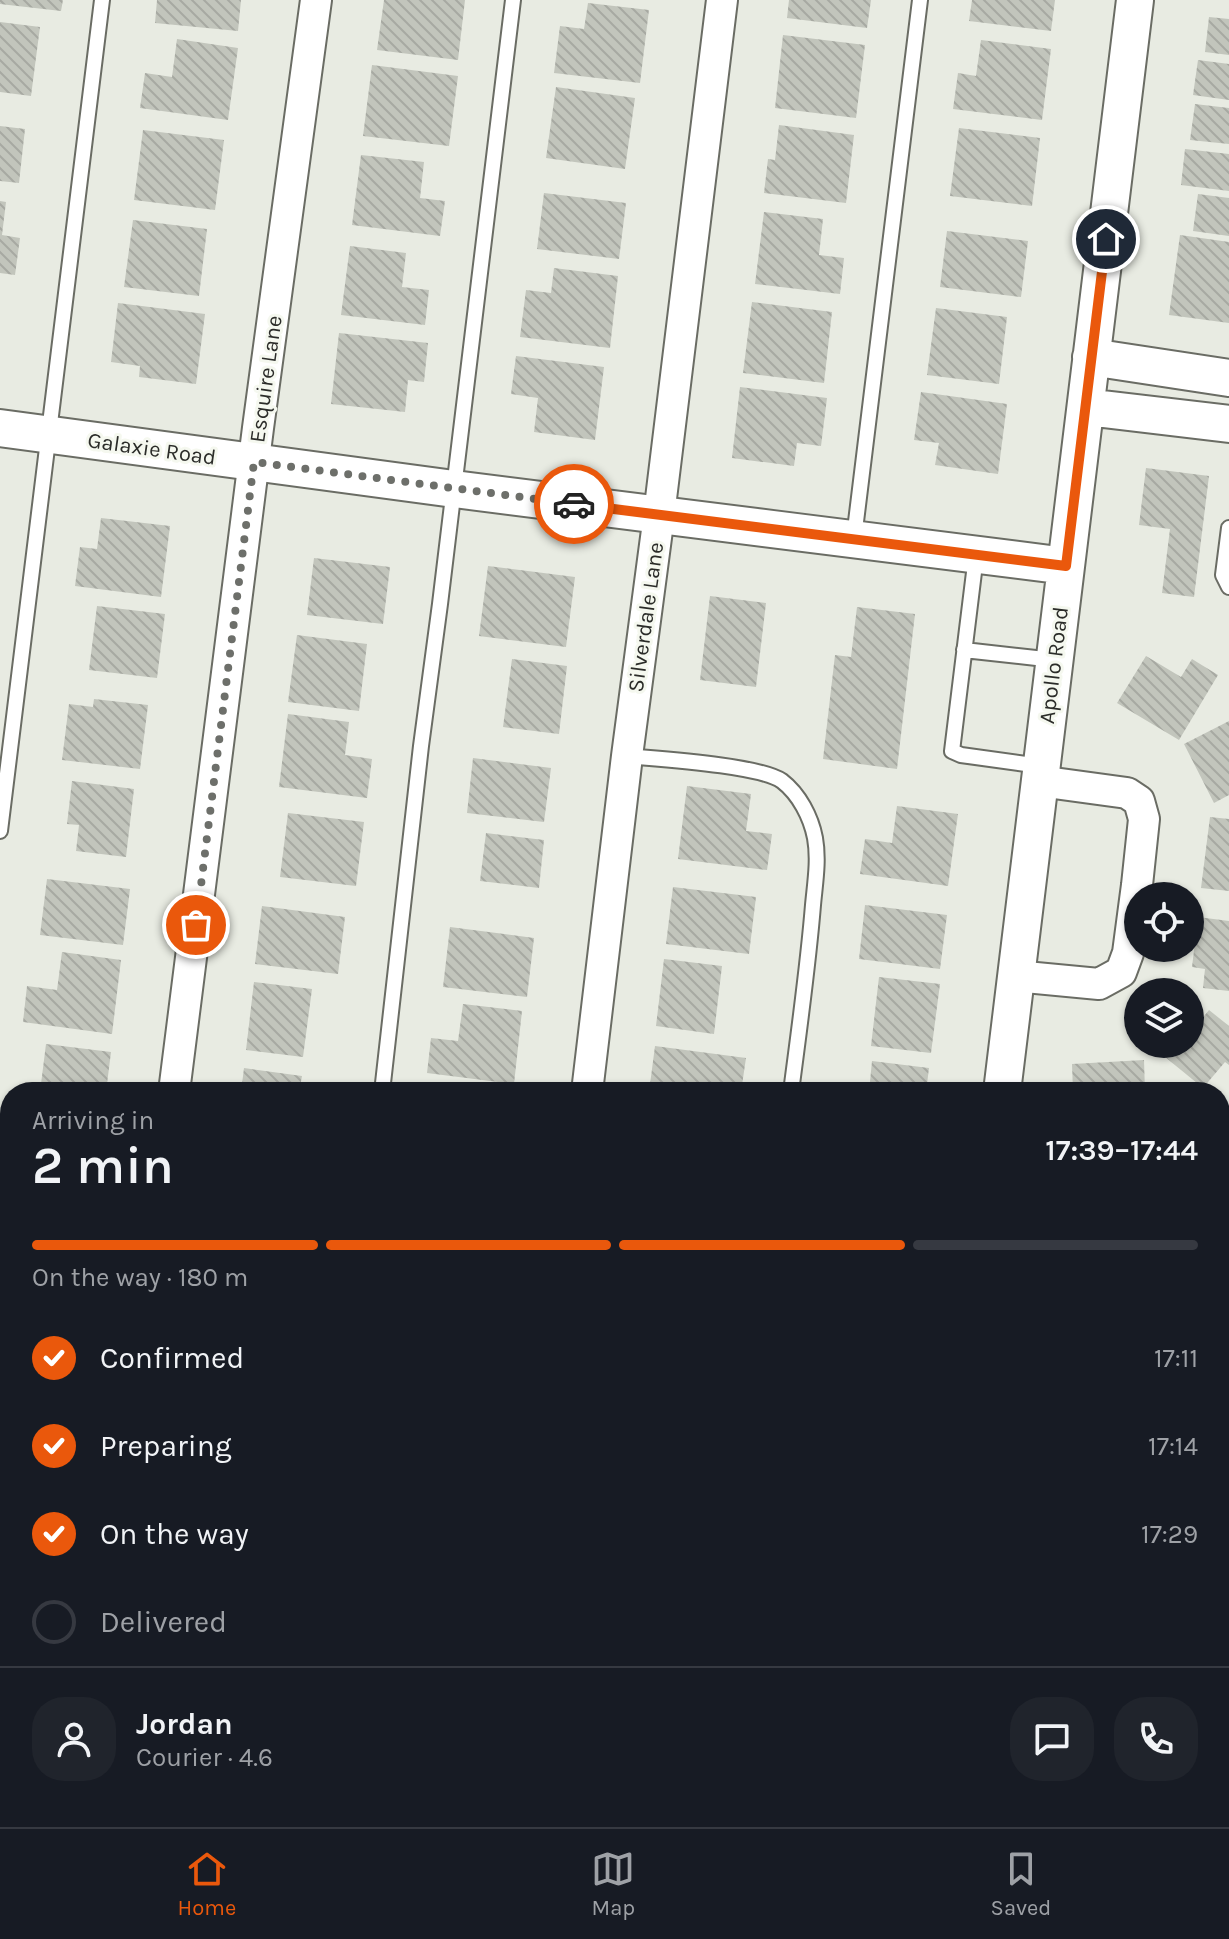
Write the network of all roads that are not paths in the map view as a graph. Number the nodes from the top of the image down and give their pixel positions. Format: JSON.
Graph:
{"nodes":[{"id":1,"x":102,"y":0,"type":"edge"},
{"id":2,"x":316,"y":0,"type":"edge"},
{"id":3,"x":513,"y":0,"type":"edge"},
{"id":4,"x":722,"y":0,"type":"edge"},
{"id":5,"x":920,"y":0,"type":"edge"},
{"id":6,"x":1135,"y":0,"type":"edge"},
{"id":7,"x":1091,"y":357,"type":"junction"},
{"id":8,"x":1229,"y":378,"type":"edge"},
{"id":9,"x":1086,"y":407,"type":"junction"},
{"id":10,"x":1229,"y":424,"type":"edge"},
{"id":11,"x":0,"y":428,"type":"edge"},
{"id":12,"x":49,"y":434,"type":"junction"},
{"id":13,"x":254,"y":462,"type":"junction"},
{"id":14,"x":454,"y":489,"type":"junction"},
{"id":15,"x":659,"y":515,"type":"junction"},
{"id":16,"x":1229,"y":528,"type":"edge"},
{"id":17,"x":854,"y":539,"type":"junction"},
{"id":18,"x":976,"y":554,"type":"junction"},
{"id":19,"x":1066,"y":566,"type":"junction"},
{"id":20,"x":1229,"y":587,"type":"edge"},
{"id":21,"x":964,"y":650,"type":"junction"},
{"id":22,"x":1054,"y":660,"type":"junction"},
{"id":23,"x":627,"y":756,"type":"junction"},
{"id":24,"x":1040,"y":773,"type":"junction"},
{"id":25,"x":0,"y":831,"type":"edge"},
{"id":26,"x":1015,"y":976,"type":"junction"},
{"id":27,"x":175,"y":1082,"type":"edge"},
{"id":28,"x":383,"y":1082,"type":"edge"},
{"id":29,"x":588,"y":1082,"type":"edge"},
{"id":30,"x":792,"y":1082,"type":"edge"},
{"id":31,"x":1003,"y":1082,"type":"edge"}],
"edges":[{"from":1,"to":12,"type":"lane"},
{"from":2,"to":13,"type":"street","name":"Esquire Lane"},
{"from":3,"to":14,"type":"lane"},
{"from":4,"to":15,"type":"street","name":"Silverdale Lane"},
{"from":5,"to":17,"type":"lane"},
{"from":6,"to":7,"type":"street","name":"Apollo Road"},
{"from":7,"to":8,"type":"street"},
{"from":7,"to":9,"type":"street","name":"Apollo Road"},
{"from":9,"to":10,"type":"street"},
{"from":9,"to":19,"type":"street","name":"Apollo Road"},
{"from":11,"to":12,"type":"street","name":"Galaxie Road"},
{"from":12,"to":13,"type":"street","name":"Galaxie Road"},
{"from":12,"to":25,"type":"lane"},
{"from":13,"to":14,"type":"street","name":"Galaxie Road"},
{"from":13,"to":27,"type":"street","name":"Esquire Lane"},
{"from":14,"to":15,"type":"street","name":"Galaxie Road"},
{"from":14,"to":28,"type":"lane"},
{"from":15,"to":17,"type":"street","name":"Galaxie Road"},
{"from":15,"to":23,"type":"street","name":"Silverdale Lane"},
{"from":16,"to":20,"type":"lane"},
{"from":17,"to":18,"type":"street","name":"Galaxie Road"},
{"from":18,"to":19,"type":"street","name":"Galaxie Road"},
{"from":18,"to":21,"type":"lane"},
{"from":19,"to":22,"type":"street","name":"Apollo Road"},
{"from":21,"to":22,"type":"lane"},
{"from":21,"to":24,"type":"lane"},
{"from":22,"to":24,"type":"street","name":"Apollo Road"},
{"from":23,"to":29,"type":"street","name":"Silverdale Lane"},
{"from":23,"to":30,"type":"lane"},
{"from":24,"to":26,"type":"street","name":"Apollo Road"},
{"from":24,"to":26,"type":"street"},
{"from":26,"to":31,"type":"street","name":"Apollo Road"}]}
